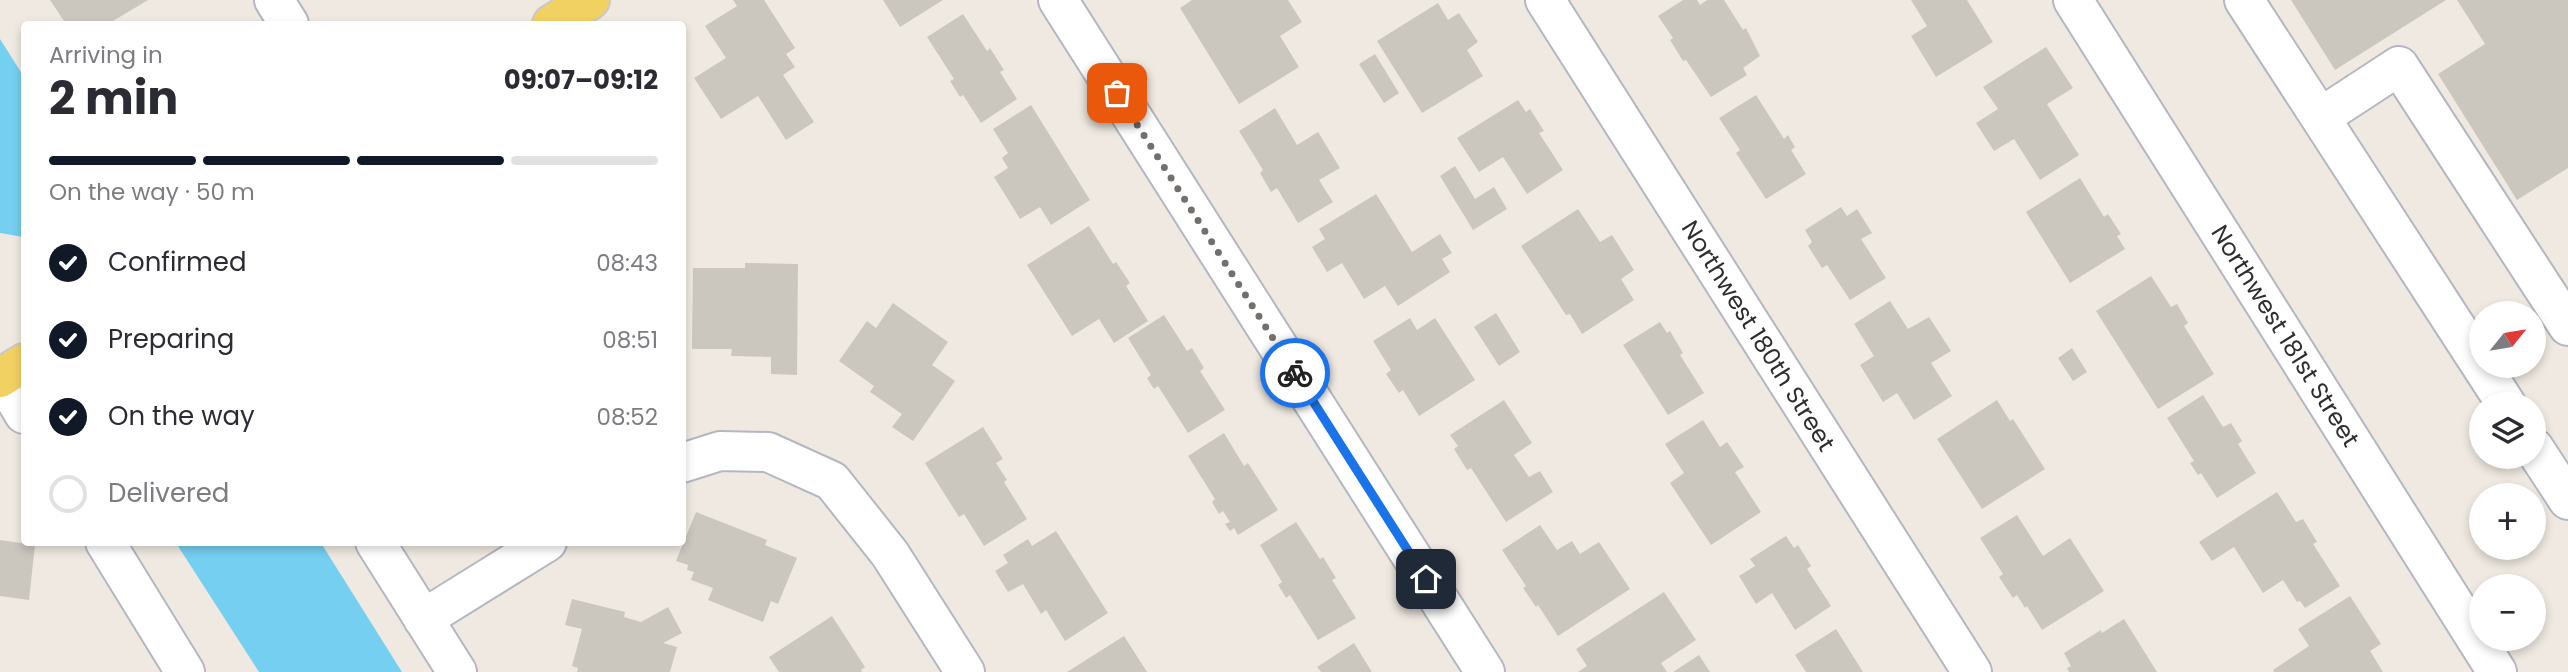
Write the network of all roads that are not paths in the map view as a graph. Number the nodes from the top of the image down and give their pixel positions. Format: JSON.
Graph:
{"nodes":[{"id":1,"x":274,"y":0,"type":"edge"},
{"id":2,"x":590,"y":0,"type":"edge"},
{"id":3,"x":1058,"y":0,"type":"edge"},
{"id":4,"x":1545,"y":0,"type":"edge"},
{"id":5,"x":2073,"y":0,"type":"edge"},
{"id":6,"x":2244,"y":0,"type":"edge"},
{"id":7,"x":287,"y":21,"type":"edge"},
{"id":8,"x":557,"y":21,"type":"edge"},
{"id":9,"x":2321,"y":117,"type":"junction"},
{"id":10,"x":2568,"y":326,"type":"edge"},
{"id":11,"x":9,"y":373,"type":"edge"},
{"id":12,"x":2498,"y":392,"type":"edge"},
{"id":13,"x":21,"y":406,"type":"edge"},
{"id":14,"x":686,"y":462,"type":"edge"},
{"id":15,"x":2546,"y":466,"type":"edge"},
{"id":16,"x":2568,"y":500,"type":"edge"},
{"id":17,"x":107,"y":546,"type":"edge"},
{"id":18,"x":377,"y":546,"type":"edge"},
{"id":19,"x":541,"y":546,"type":"edge"},
{"id":20,"x":424,"y":619,"type":"junction"},
{"id":21,"x":185,"y":672,"type":"edge"},
{"id":22,"x":457,"y":672,"type":"edge"},
{"id":23,"x":965,"y":672,"type":"edge"},
{"id":24,"x":1485,"y":672,"type":"edge"},
{"id":25,"x":1972,"y":672,"type":"edge"},
{"id":26,"x":2497,"y":672,"type":"edge"}],
"edges":[{"from":1,"to":7,"type":"street"},
{"from":2,"to":8,"type":"main road"},
{"from":3,"to":24,"type":"street"},
{"from":4,"to":25,"type":"street","name":"Northwest 180th Street"},
{"from":5,"to":26,"type":"street","name":"Northwest 181st Street"},
{"from":6,"to":9,"type":"street"},
{"from":9,"to":10,"type":"street"},
{"from":9,"to":12,"type":"street"},
{"from":11,"to":13,"type":"street"},
{"from":14,"to":23,"type":"street"},
{"from":15,"to":16,"type":"street"},
{"from":17,"to":21,"type":"street"},
{"from":18,"to":20,"type":"street"},
{"from":19,"to":20,"type":"street"},
{"from":20,"to":22,"type":"street"}]}
